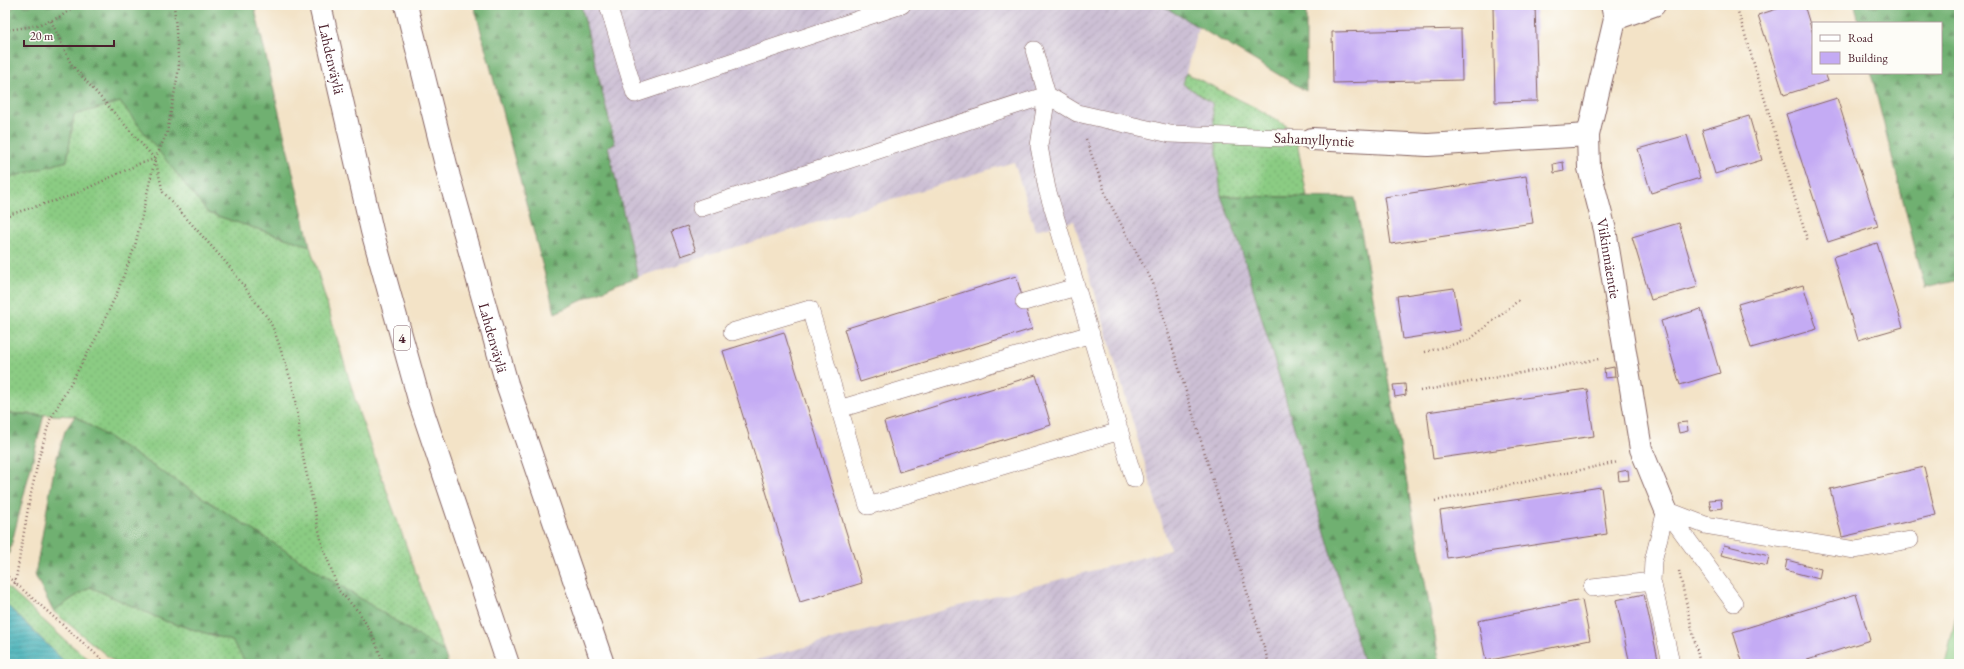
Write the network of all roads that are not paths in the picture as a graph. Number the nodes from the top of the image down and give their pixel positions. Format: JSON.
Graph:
{"nodes":[{"id":1,"x":320,"y":5,"type":"edge"},
{"id":2,"x":406,"y":5,"type":"edge"},
{"id":3,"x":608,"y":5,"type":"edge"},
{"id":4,"x":902,"y":5,"type":"edge"},
{"id":5,"x":1654,"y":5,"type":"edge"},
{"id":6,"x":1614,"y":12,"type":"edge"},
{"id":7,"x":1034,"y":50,"type":"dead end"},
{"id":8,"x":1047,"y":95,"type":"junction"},
{"id":9,"x":1588,"y":135,"type":"junction"},
{"id":10,"x":1312,"y":139,"type":"joint"},
{"id":11,"x":701,"y":208,"type":"dead end"},
{"id":12,"x":1076,"y":287,"type":"junction"},
{"id":13,"x":1024,"y":302,"type":"dead end"},
{"id":14,"x":732,"y":332,"type":"dead end"},
{"id":15,"x":1091,"y":334,"type":"junction"},
{"id":16,"x":840,"y":409,"type":"junction"},
{"id":17,"x":1120,"y":430,"type":"junction"},
{"id":18,"x":1134,"y":479,"type":"dead end"},
{"id":19,"x":1666,"y":510,"type":"junction"},
{"id":20,"x":1910,"y":540,"type":"dead end"},
{"id":21,"x":1652,"y":581,"type":"junction"},
{"id":22,"x":1592,"y":588,"type":"dead end"},
{"id":23,"x":1734,"y":604,"type":"dead end"},
{"id":24,"x":1670,"y":658,"type":"dead end"},
{"id":25,"x":508,"y":664,"type":"edge"},
{"id":26,"x":603,"y":664,"type":"edge"}],
"edges":[{"from":1,"to":25,"type":"main road","name":"Lahdenväylä","number":"4"},
{"from":2,"to":26,"type":"main road","name":"Lahdenväylä"},
{"from":3,"to":4,"type":"lane"},
{"from":5,"to":6,"type":"main road"},
{"from":6,"to":9,"type":"main road","name":"Viikinmäentie"},
{"from":7,"to":8,"type":"lane"},
{"from":8,"to":10,"type":"lane","name":"Sahamyllyntie"},
{"from":8,"to":11,"type":"lane"},
{"from":8,"to":12,"type":"lane"},
{"from":9,"to":10,"type":"main road","name":"Sahamyllyntie"},
{"from":9,"to":19,"type":"main road","name":"Viikinmäentie"},
{"from":12,"to":13,"type":"lane"},
{"from":12,"to":15,"type":"lane"},
{"from":14,"to":16,"type":"lane"},
{"from":15,"to":16,"type":"lane"},
{"from":15,"to":17,"type":"lane"},
{"from":16,"to":17,"type":"lane"},
{"from":17,"to":18,"type":"lane"},
{"from":19,"to":20,"type":"lane"},
{"from":19,"to":21,"type":"lane"},
{"from":19,"to":23,"type":"lane"},
{"from":21,"to":22,"type":"lane"},
{"from":21,"to":24,"type":"lane"}]}
